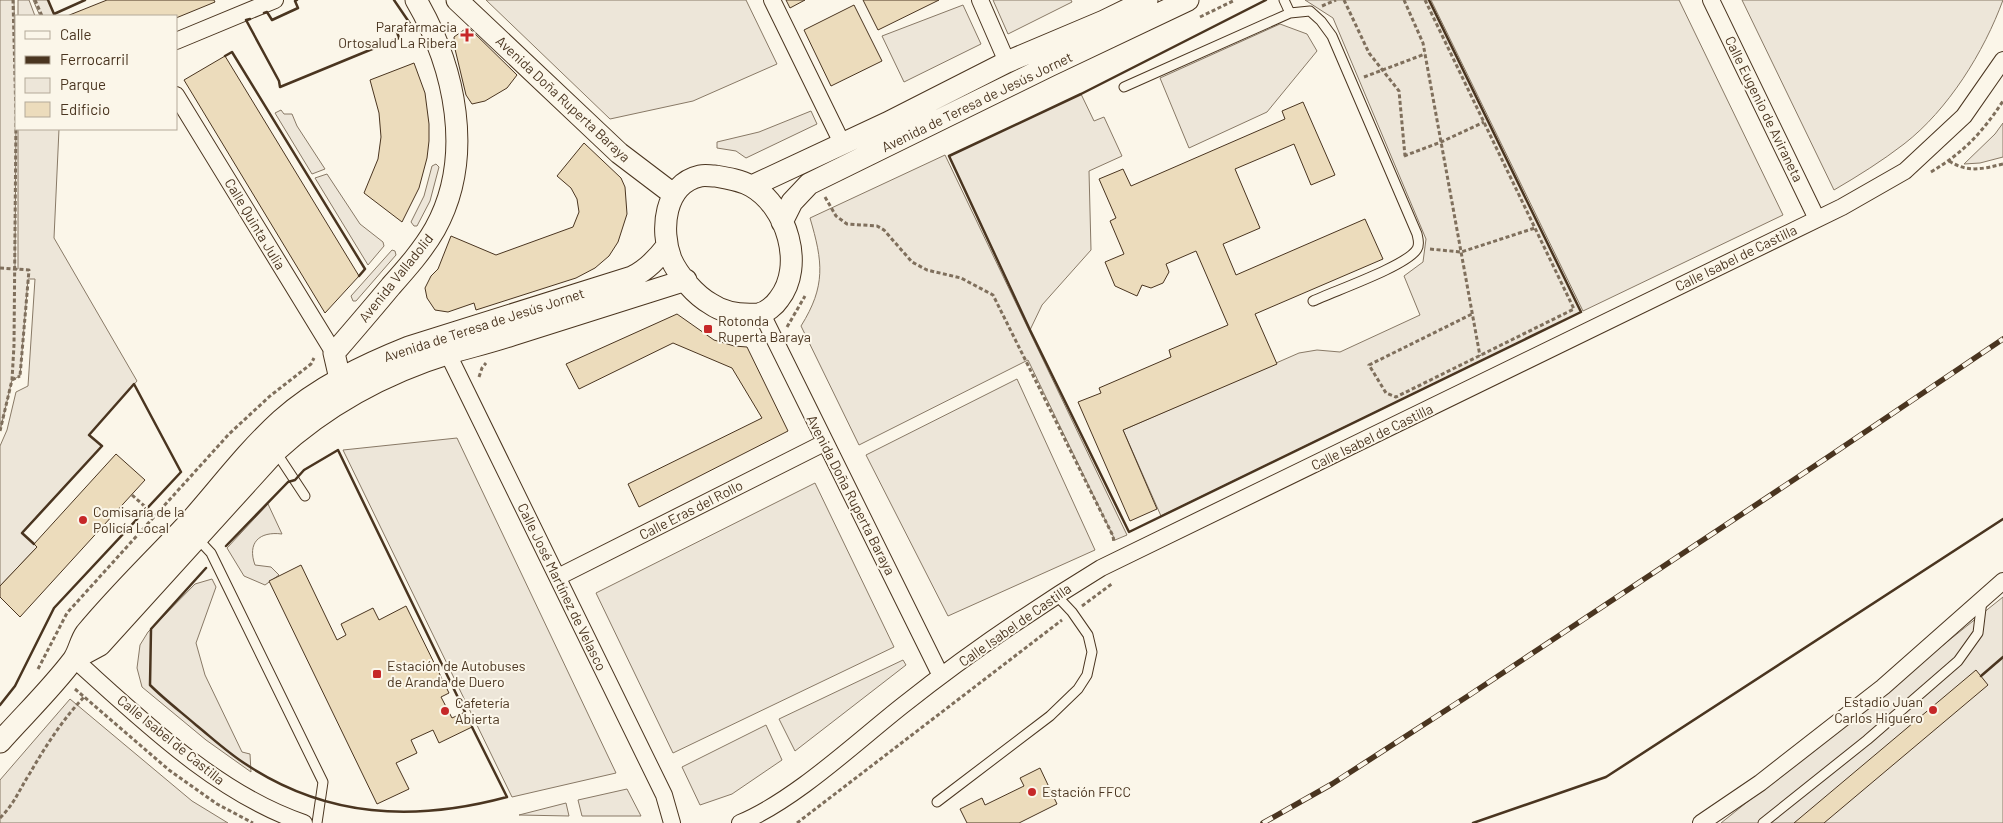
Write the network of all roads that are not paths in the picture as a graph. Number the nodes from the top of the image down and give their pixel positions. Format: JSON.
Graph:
{"nodes":[{"id":1,"x":275,"y":0,"type":"edge"},
{"id":2,"x":416,"y":0,"type":"edge"},
{"id":3,"x":457,"y":0,"type":"edge"},
{"id":4,"x":772,"y":0,"type":"edge"},
{"id":5,"x":980,"y":0,"type":"edge"},
{"id":6,"x":1147,"y":0,"type":"edge"},
{"id":7,"x":1188,"y":0,"type":"edge"},
{"id":8,"x":1284,"y":0,"type":"edge"},
{"id":9,"x":1711,"y":0,"type":"edge"},
{"id":10,"x":1290,"y":13,"type":"junction"},
{"id":11,"x":178,"y":40,"type":"edge"},
{"id":12,"x":2003,"y":60,"type":"edge"},
{"id":13,"x":1008,"y":62,"type":"junction"},
{"id":14,"x":1124,"y":87,"type":"dead end"},
{"id":15,"x":178,"y":98,"type":"edge"},
{"id":16,"x":842,"y":143,"type":"junction"},
{"id":17,"x":752,"y":186,"type":"junction"},
{"id":18,"x":673,"y":194,"type":"junction"},
{"id":19,"x":1817,"y":219,"type":"junction"},
{"id":20,"x":782,"y":222,"type":"junction"},
{"id":21,"x":667,"y":246,"type":"junction"},
{"id":22,"x":686,"y":280,"type":"junction"},
{"id":23,"x":1313,"y":301,"type":"dead end"},
{"id":24,"x":762,"y":314,"type":"junction"},
{"id":25,"x":334,"y":353,"type":"junction"},
{"id":26,"x":448,"y":354,"type":"junction"},
{"id":27,"x":340,"y":379,"type":"junction"},
{"id":28,"x":824,"y":443,"type":"junction"},
{"id":29,"x":276,"y":451,"type":"junction"},
{"id":30,"x":305,"y":496,"type":"dead end"},
{"id":31,"x":197,"y":538,"type":"junction"},
{"id":32,"x":558,"y":577,"type":"junction"},
{"id":33,"x":2003,"y":581,"type":"edge"},
{"id":34,"x":1056,"y":595,"type":"junction"},
{"id":35,"x":1982,"y":600,"type":"junction"},
{"id":36,"x":74,"y":659,"type":"junction"},
{"id":37,"x":941,"y":676,"type":"junction"},
{"id":38,"x":0,"y":742,"type":"edge"},
{"id":39,"x":937,"y":802,"type":"dead end"},
{"id":40,"x":304,"y":823,"type":"edge"},
{"id":41,"x":317,"y":823,"type":"edge"},
{"id":42,"x":672,"y":823,"type":"edge"},
{"id":43,"x":740,"y":823,"type":"edge"},
{"id":44,"x":1701,"y":823,"type":"edge"},
{"id":45,"x":1764,"y":823,"type":"edge"}],
"edges":[{"from":1,"to":11,"type":"street"},
{"from":2,"to":25,"type":"street","name":"Avenida Valladolid"},
{"from":3,"to":18,"type":"street","name":"Avenida Doña Ruperta Baraya"},
{"from":4,"to":16,"type":"street"},
{"from":5,"to":13,"type":"street"},
{"from":6,"to":13,"type":"street","name":"Avenida de Teresa de Jesús Jornet"},
{"from":7,"to":20,"type":"street","name":"Avenida de Teresa de Jesús Jornet"},
{"from":8,"to":10,"type":"lane"},
{"from":9,"to":19,"type":"street","name":"Calle Eugenio de Aviraneta"},
{"from":10,"to":14,"type":"lane"},
{"from":10,"to":23,"type":"lane"},
{"from":12,"to":19,"type":"street","name":"Calle Isabel de Castilla"},
{"from":13,"to":16,"type":"street","name":"Avenida de Teresa de Jesús Jornet"},
{"from":15,"to":25,"type":"street","name":"Calle Quinta Julia"},
{"from":16,"to":17,"type":"street","name":"Avenida de Teresa de Jesús Jornet"},
{"from":17,"to":18,"type":"street"},
{"from":17,"to":20,"type":"street"},
{"from":18,"to":21,"type":"street"},
{"from":19,"to":34,"type":"street","name":"Calle Isabel de Castilla"},
{"from":20,"to":24,"type":"street"},
{"from":21,"to":22,"type":"street"},
{"from":21,"to":27,"type":"street","name":"Avenida de Teresa de Jesús Jornet"},
{"from":22,"to":24,"type":"street"},
{"from":22,"to":26,"type":"street","name":"Avenida de Teresa de Jesús Jornet"},
{"from":24,"to":28,"type":"street","name":"Avenida Doña Ruperta Baraya"},
{"from":25,"to":27,"type":"street"},
{"from":26,"to":29,"type":"street","name":"Avenida de Teresa de Jesús Jornet"},
{"from":26,"to":32,"type":"street","name":"Calle José Martínez de Velasco"},
{"from":27,"to":36,"type":"street","name":"Avenida de Teresa de Jesús Jornet"},
{"from":28,"to":32,"type":"street","name":"Calle Eras del Rollo"},
{"from":28,"to":37,"type":"street","name":"Avenida Doña Ruperta Baraya"},
{"from":29,"to":30,"type":"lane"},
{"from":29,"to":31,"type":"street","name":"Avenida de Teresa de Jesús Jornet"},
{"from":31,"to":36,"type":"street","name":"Avenida de Teresa de Jesús Jornet"},
{"from":31,"to":41,"type":"lane"},
{"from":32,"to":42,"type":"street","name":"Calle José Martínez de Velasco"},
{"from":33,"to":35,"type":"street"},
{"from":34,"to":37,"type":"street","name":"Calle Isabel de Castilla"},
{"from":34,"to":39,"type":"lane"},
{"from":35,"to":44,"type":"street"},
{"from":35,"to":45,"type":"lane"},
{"from":36,"to":38,"type":"street"},
{"from":36,"to":40,"type":"street","name":"Calle Isabel de Castilla"},
{"from":37,"to":43,"type":"street","name":"Calle Isabel de Castilla"}]}
